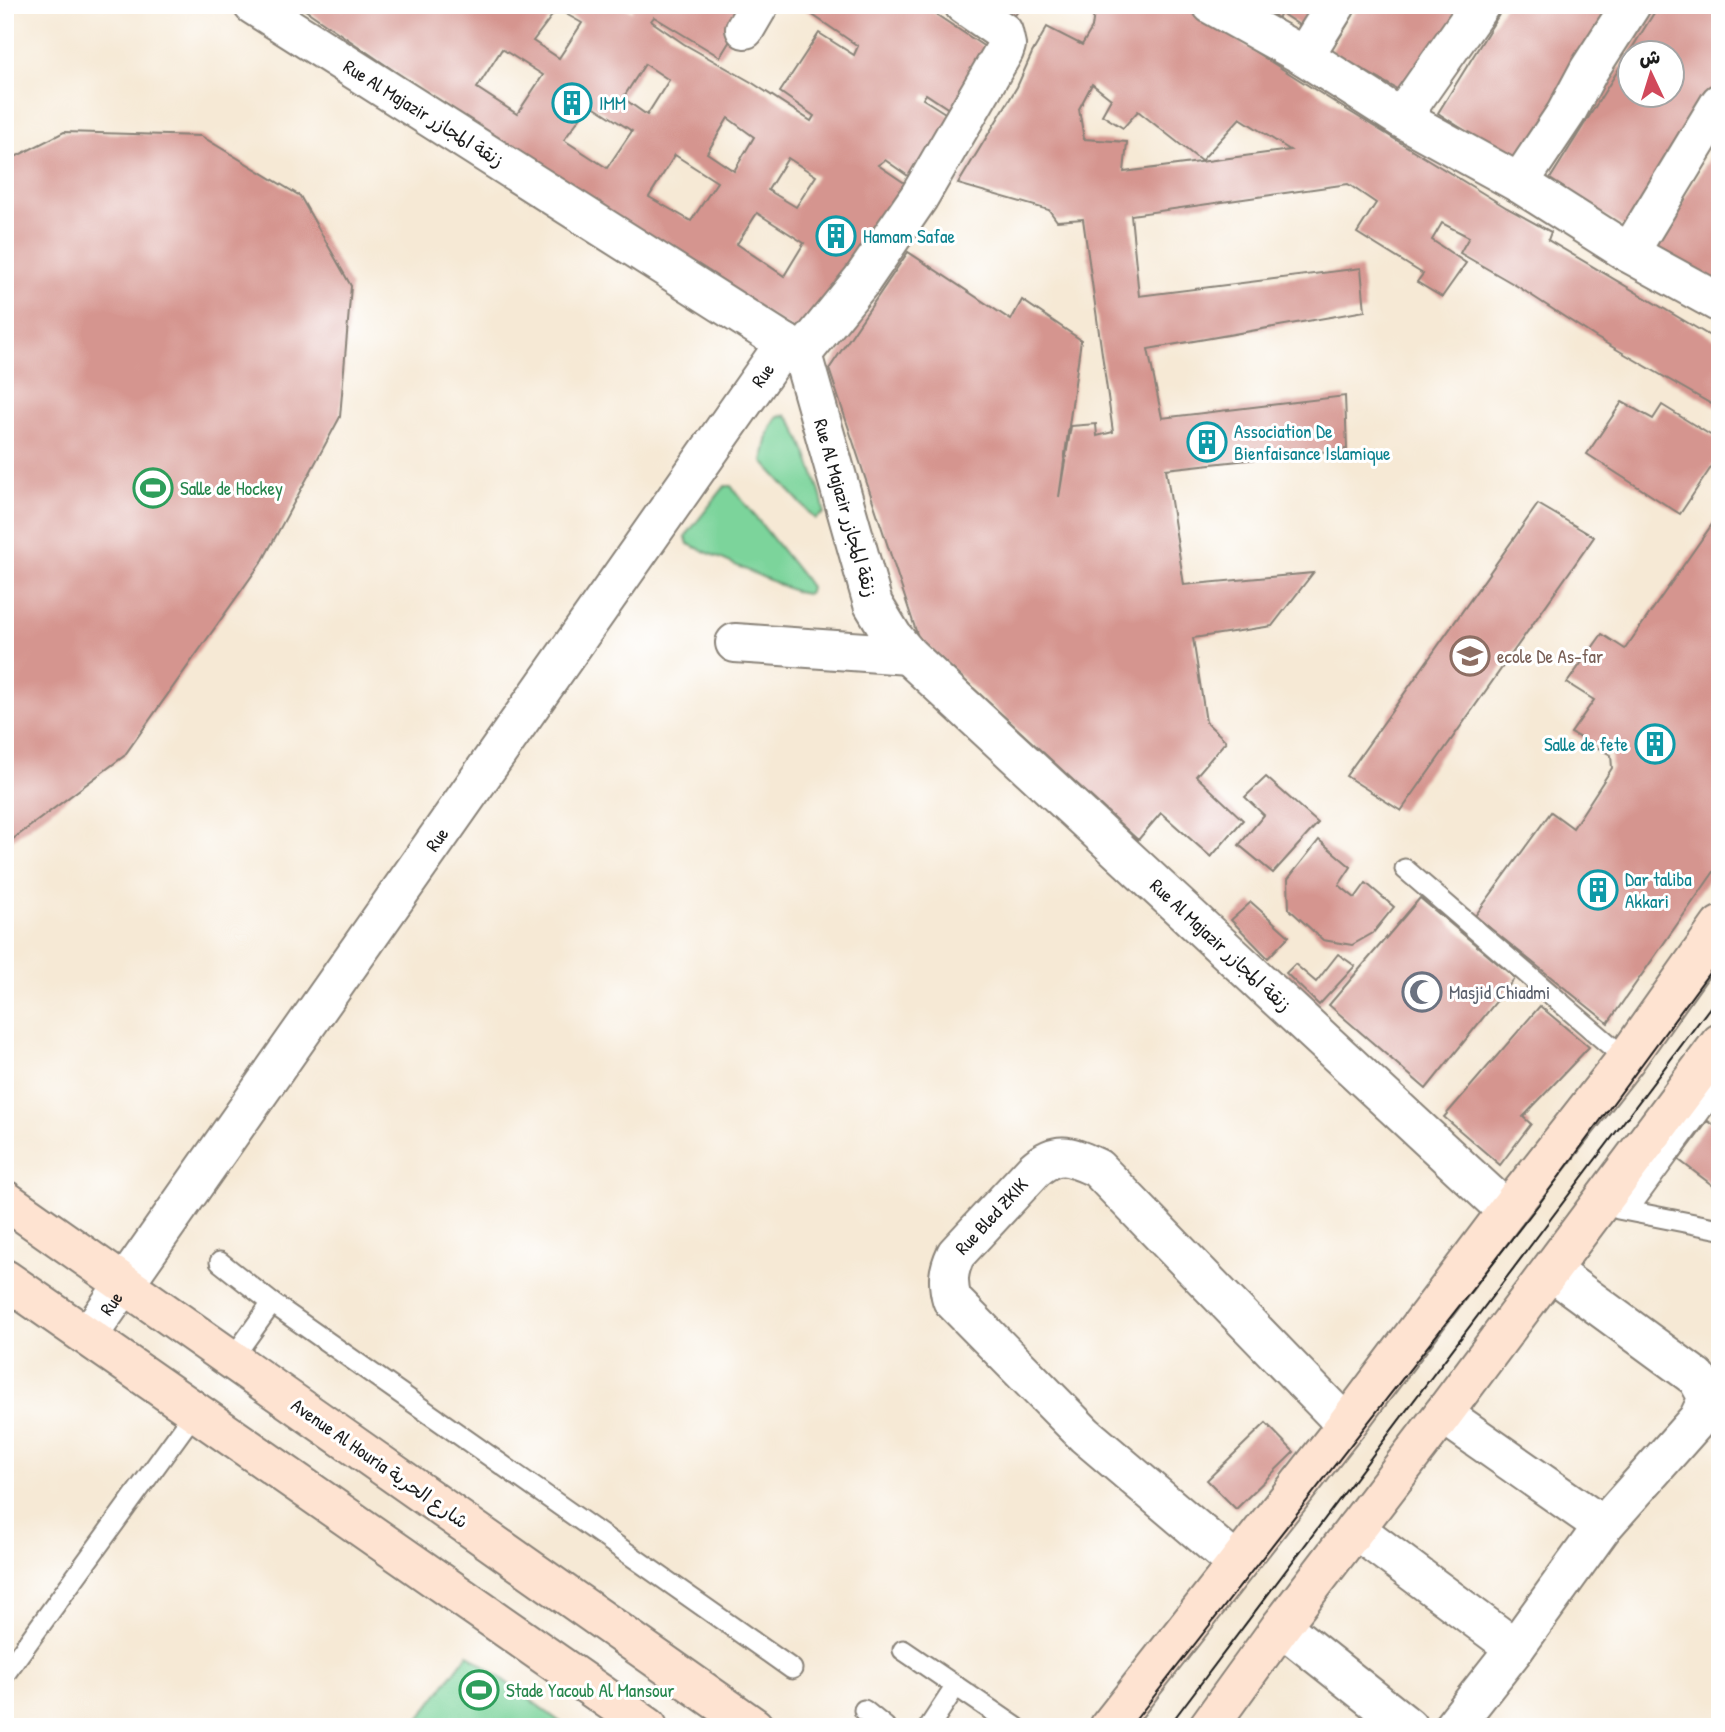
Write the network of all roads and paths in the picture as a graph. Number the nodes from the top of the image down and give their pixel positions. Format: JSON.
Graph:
{"nodes":[{"id":1,"x":253,"y":5,"type":"edge"},
{"id":2,"x":964,"y":5,"type":"edge"},
{"id":3,"x":1212,"y":5,"type":"edge"},
{"id":4,"x":1336,"y":5,"type":"edge"},
{"id":5,"x":1480,"y":5,"type":"edge"},
{"id":6,"x":1631,"y":5,"type":"edge"},
{"id":7,"x":1304,"y":56,"type":"junction"},
{"id":8,"x":1720,"y":103,"type":"edge"},
{"id":9,"x":1401,"y":118,"type":"junction"},
{"id":10,"x":1519,"y":183,"type":"junction"},
{"id":11,"x":1629,"y":253,"type":"junction"},
{"id":12,"x":1720,"y":303,"type":"edge"},
{"id":13,"x":794,"y":348,"type":"junction"},
{"id":14,"x":734,"y":643,"type":"dead end"},
{"id":15,"x":908,"y":655,"type":"junction"},
{"id":16,"x":1405,"y":869,"type":"dead end"},
{"id":17,"x":1720,"y":926,"type":"edge"},
{"id":18,"x":1626,"y":1059,"type":"junction"},
{"id":19,"x":1717,"y":1063,"type":"edge"},
{"id":20,"x":5,"y":1199,"type":"edge"},
{"id":21,"x":1613,"y":1208,"type":"junction"},
{"id":22,"x":1507,"y":1211,"type":"junction"},
{"id":23,"x":1720,"y":1229,"type":"edge"},
{"id":24,"x":220,"y":1262,"type":"dead end"},
{"id":25,"x":1551,"y":1271,"type":"junction"},
{"id":26,"x":5,"y":1279,"type":"edge"},
{"id":27,"x":125,"y":1283,"type":"junction"},
{"id":28,"x":272,"y":1303,"type":"junction"},
{"id":29,"x":88,"y":1336,"type":"junction"},
{"id":30,"x":232,"y":1359,"type":"junction"},
{"id":31,"x":195,"y":1412,"type":"junction"},
{"id":32,"x":1443,"y":1414,"type":"junction"},
{"id":33,"x":1346,"y":1425,"type":"junction"},
{"id":34,"x":1603,"y":1526,"type":"junction"},
{"id":35,"x":1355,"y":1529,"type":"junction"},
{"id":36,"x":1237,"y":1564,"type":"junction"},
{"id":37,"x":1281,"y":1626,"type":"junction"},
{"id":38,"x":1515,"y":1648,"type":"junction"},
{"id":39,"x":903,"y":1650,"type":"dead end"},
{"id":40,"x":792,"y":1669,"type":"dead end"},
{"id":41,"x":5,"y":1674,"type":"edge"},
{"id":42,"x":956,"y":1686,"type":"junction"},
{"id":43,"x":864,"y":1710,"type":"dead end"},
{"id":44,"x":1214,"y":1725,"type":"edge"},
{"id":45,"x":648,"y":1727,"type":"edge"},
{"id":46,"x":754,"y":1727,"type":"edge"},
{"id":47,"x":886,"y":1727,"type":"edge"},
{"id":48,"x":929,"y":1727,"type":"edge"},
{"id":49,"x":1016,"y":1727,"type":"edge"},
{"id":50,"x":1109,"y":1727,"type":"edge"},
{"id":51,"x":1408,"y":1727,"type":"edge"},
{"id":52,"x":1453,"y":1727,"type":"edge"}],
"edges":[{"from":1,"to":13,"type":"street","name":"Rue Al Majazir زنقة المجازر"},
{"from":2,"to":13,"type":"street","name":"Rue"},
{"from":3,"to":7,"type":"street"},
{"from":4,"to":7,"type":"street"},
{"from":5,"to":9,"type":"street"},
{"from":6,"to":10,"type":"street"},
{"from":7,"to":9,"type":"street"},
{"from":8,"to":11,"type":"street"},
{"from":9,"to":10,"type":"street"},
{"from":10,"to":11,"type":"street"},
{"from":11,"to":12,"type":"street"},
{"from":13,"to":15,"type":"street","name":"Rue Al Majazir زنقة المجازر"},
{"from":13,"to":27,"type":"street","name":"Rue"},
{"from":14,"to":15,"type":"street"},
{"from":15,"to":22,"type":"street","name":"Rue Al Majazir زنقة المجازر"},
{"from":16,"to":18,"type":"lane"},
{"from":17,"to":18,"type":"main road"},
{"from":18,"to":22,"type":"main road"},
{"from":19,"to":21,"type":"main road"},
{"from":20,"to":27,"type":"main road","name":"Avenue Al Houria شارع الحرية"},
{"from":21,"to":23,"type":"lane"},
{"from":21,"to":25,"type":"main road"},
{"from":22,"to":33,"type":"main road"},
{"from":24,"to":28,"type":"lane"},
{"from":25,"to":32,"type":"main road"},
{"from":25,"to":34,"type":"street"},
{"from":26,"to":29,"type":"main road"},
{"from":27,"to":29,"type":"street","name":"Rue"},
{"from":27,"to":30,"type":"main road","name":"Avenue Al Houria شارع الحرية"},
{"from":28,"to":30,"type":"lane"},
{"from":28,"to":40,"type":"lane"},
{"from":29,"to":31,"type":"main road"},
{"from":30,"to":46,"type":"main road","name":"Avenue Al Houria شارع الحرية"},
{"from":31,"to":41,"type":"lane"},
{"from":31,"to":45,"type":"main road"},
{"from":32,"to":34,"type":"street"},
{"from":32,"to":35,"type":"main road"},
{"from":33,"to":36,"type":"main road"},
{"from":33,"to":36,"type":"street","name":"Rue Bled ZKIK"},
{"from":34,"to":38,"type":"street"},
{"from":35,"to":37,"type":"main road"},
{"from":35,"to":38,"type":"street"},
{"from":36,"to":50,"type":"main road"},
{"from":37,"to":44,"type":"main road"},
{"from":37,"to":51,"type":"street"},
{"from":38,"to":52,"type":"street"},
{"from":39,"to":42,"type":"lane"},
{"from":42,"to":48,"type":"lane"},
{"from":42,"to":49,"type":"lane"},
{"from":43,"to":47,"type":"lane"}]}
